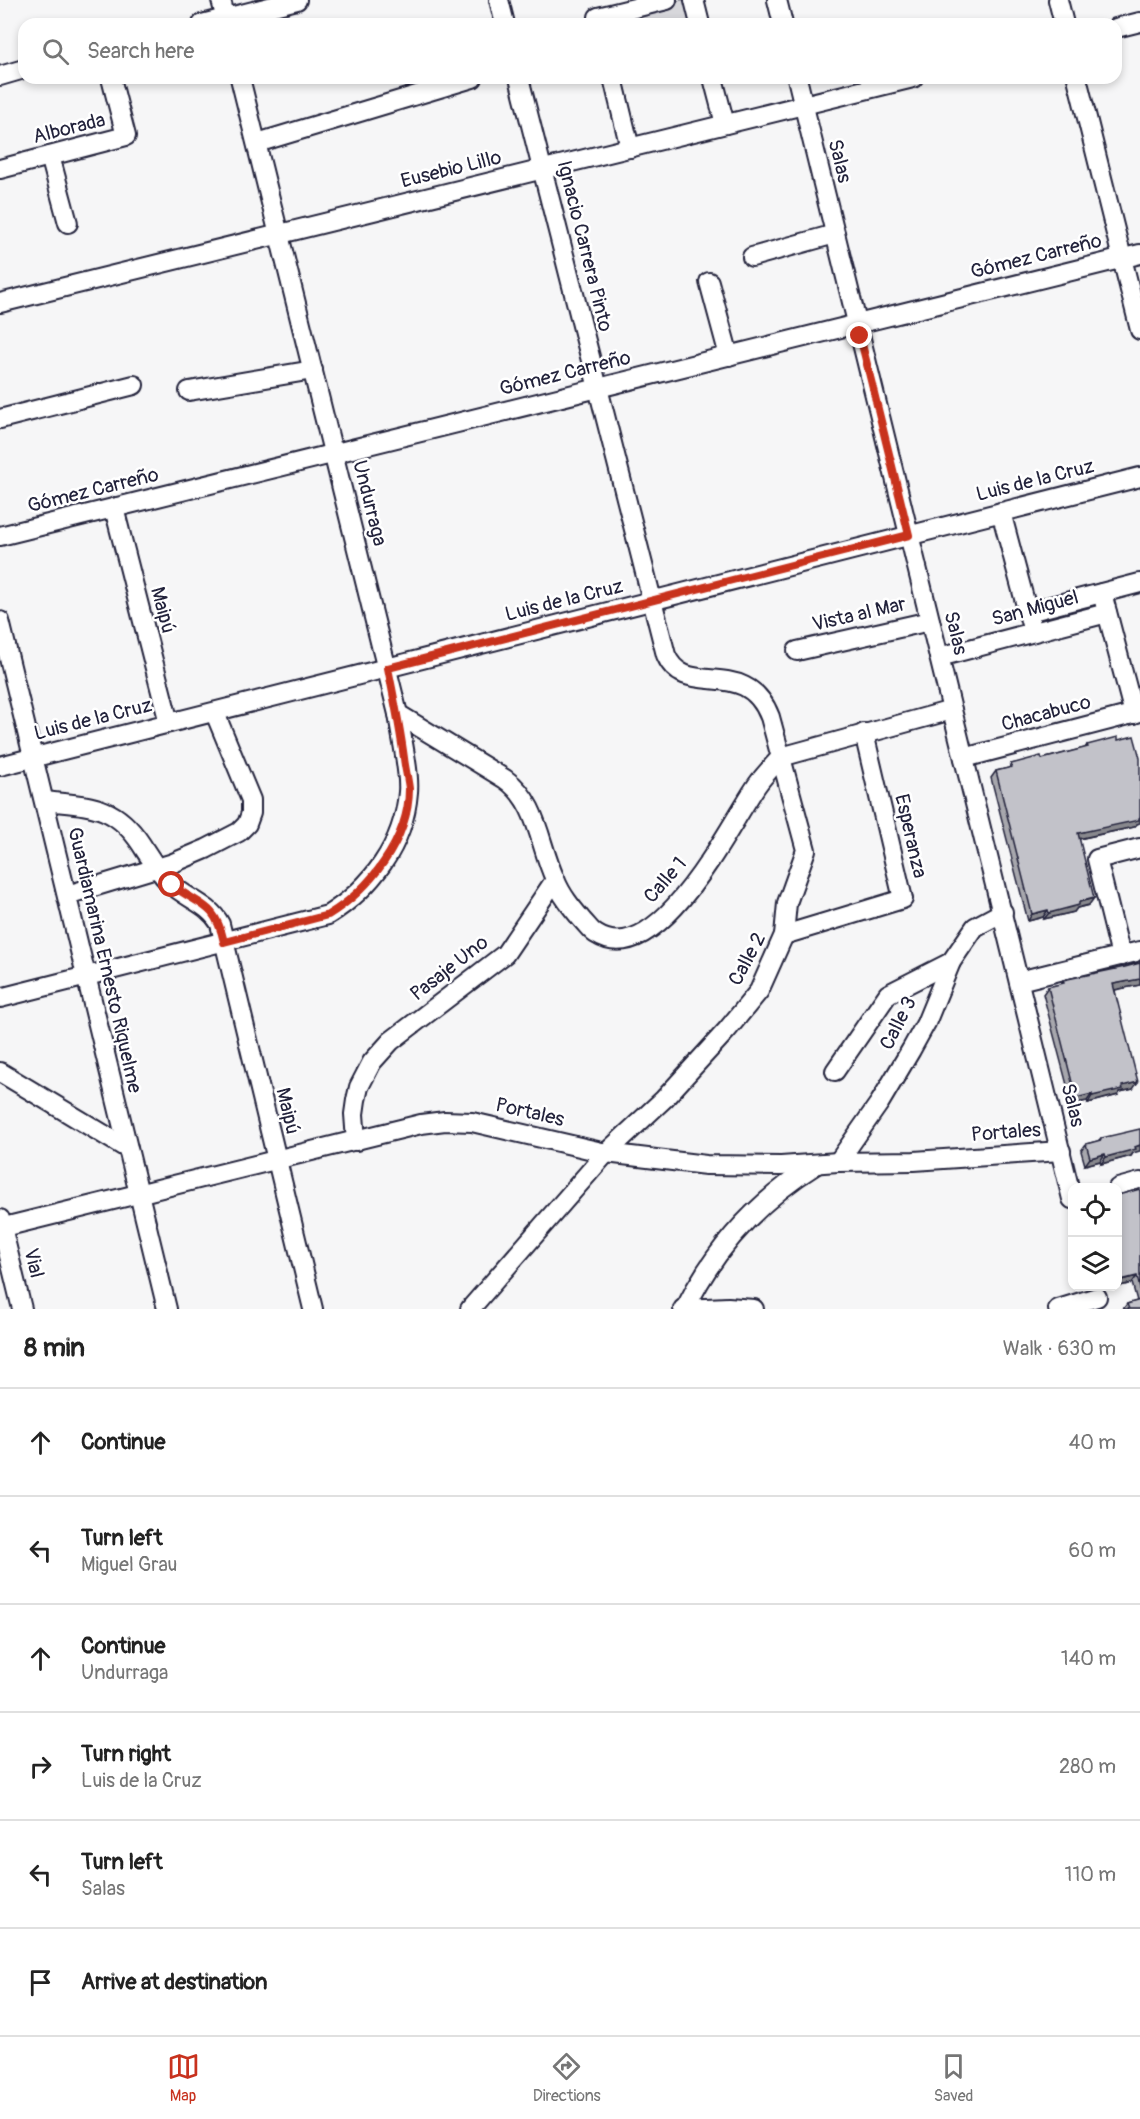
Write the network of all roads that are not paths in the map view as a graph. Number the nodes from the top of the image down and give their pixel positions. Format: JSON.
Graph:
{"nodes":[{"id":1,"x":297,"y":0,"type":"edge"},
{"id":2,"x":499,"y":0,"type":"edge"},
{"id":3,"x":667,"y":0,"type":"edge"},
{"id":4,"x":694,"y":0,"type":"edge"},
{"id":5,"x":777,"y":0,"type":"edge"},
{"id":6,"x":1058,"y":0,"type":"edge"},
{"id":7,"x":224,"y":14,"type":"edge"},
{"id":8,"x":597,"y":14,"type":"edge"},
{"id":9,"x":504,"y":18,"type":"edge"},
{"id":10,"x":698,"y":18,"type":"edge"},
{"id":11,"x":782,"y":18,"type":"edge"},
{"id":12,"x":1062,"y":18,"type":"edge"},
{"id":13,"x":1140,"y":22,"type":"edge"},
{"id":14,"x":1122,"y":26,"type":"edge"},
{"id":15,"x":18,"y":70,"type":"edge"},
{"id":16,"x":0,"y":75,"type":"edge"},
{"id":17,"x":113,"y":84,"type":"edge"},
{"id":18,"x":242,"y":84,"type":"edge"},
{"id":19,"x":453,"y":84,"type":"edge"},
{"id":20,"x":520,"y":84,"type":"edge"},
{"id":21,"x":614,"y":84,"type":"edge"},
{"id":22,"x":715,"y":84,"type":"edge"},
{"id":23,"x":798,"y":84,"type":"edge"},
{"id":24,"x":889,"y":84,"type":"edge"},
{"id":25,"x":1078,"y":84,"type":"edge"},
{"id":26,"x":803,"y":105,"type":"junction"},
{"id":27,"x":725,"y":124,"type":"junction"},
{"id":28,"x":257,"y":143,"type":"junction"},
{"id":29,"x":630,"y":148,"type":"junction"},
{"id":30,"x":50,"y":156,"type":"junction"},
{"id":31,"x":0,"y":169,"type":"edge"},
{"id":32,"x":542,"y":170,"type":"junction"},
{"id":33,"x":68,"y":223,"type":"dead end"},
{"id":34,"x":279,"y":234,"type":"junction"},
{"id":35,"x":835,"y":234,"type":"junction"},
{"id":36,"x":1140,"y":254,"type":"edge"},
{"id":37,"x":752,"y":257,"type":"dead end"},
{"id":38,"x":1122,"y":258,"type":"junction"},
{"id":39,"x":709,"y":282,"type":"dead end"},
{"id":40,"x":0,"y":303,"type":"edge"},
{"id":41,"x":857,"y":324,"type":"junction"},
{"id":42,"x":1140,"y":330,"type":"edge"},
{"id":43,"x":729,"y":356,"type":"junction"},
{"id":44,"x":313,"y":370,"type":"junction"},
{"id":45,"x":134,"y":385,"type":"dead end"},
{"id":46,"x":598,"y":388,"type":"junction"},
{"id":47,"x":189,"y":391,"type":"dead end"},
{"id":48,"x":0,"y":419,"type":"edge"},
{"id":49,"x":334,"y":453,"type":"junction"},
{"id":50,"x":1140,"y":477,"type":"edge"},
{"id":51,"x":114,"y":508,"type":"junction"},
{"id":52,"x":1001,"y":512,"type":"junction"},
{"id":53,"x":909,"y":535,"type":"junction"},
{"id":54,"x":0,"y":536,"type":"edge"},
{"id":55,"x":1140,"y":583,"type":"edge"},
{"id":56,"x":1102,"y":593,"type":"junction"},
{"id":57,"x":653,"y":600,"type":"junction"},
{"id":58,"x":1028,"y":612,"type":"junction"},
{"id":59,"x":1107,"y":613,"type":"junction"},
{"id":60,"x":0,"y":621,"type":"edge"},
{"id":61,"x":930,"y":621,"type":"junction"},
{"id":62,"x":1033,"y":632,"type":"junction"},
{"id":63,"x":797,"y":651,"type":"dead end"},
{"id":64,"x":939,"y":657,"type":"junction"},
{"id":65,"x":388,"y":668,"type":"junction"},
{"id":66,"x":952,"y":710,"type":"junction"},
{"id":67,"x":1137,"y":713,"type":"edge"},
{"id":68,"x":398,"y":714,"type":"junction"},
{"id":69,"x":217,"y":718,"type":"dead end"},
{"id":70,"x":169,"y":723,"type":"junction"},
{"id":71,"x":864,"y":733,"type":"junction"},
{"id":72,"x":781,"y":757,"type":"junction"},
{"id":73,"x":34,"y":758,"type":"junction"},
{"id":74,"x":964,"y":758,"type":"junction"},
{"id":75,"x":0,"y":766,"type":"edge"},
{"id":76,"x":45,"y":801,"type":"junction"},
{"id":77,"x":1140,"y":848,"type":"edge"},
{"id":78,"x":155,"y":867,"type":"junction"},
{"id":79,"x":555,"y":880,"type":"junction"},
{"id":80,"x":67,"y":895,"type":"junction"},
{"id":81,"x":1003,"y":912,"type":"junction"},
{"id":82,"x":784,"y":936,"type":"junction"},
{"id":83,"x":224,"y":942,"type":"junction"},
{"id":84,"x":1140,"y":951,"type":"edge"},
{"id":85,"x":1121,"y":956,"type":"junction"},
{"id":86,"x":951,"y":962,"type":"junction"},
{"id":87,"x":86,"y":977,"type":"junction"},
{"id":88,"x":1019,"y":981,"type":"junction"},
{"id":89,"x":0,"y":998,"type":"edge"},
{"id":90,"x":835,"y":1071,"type":"dead end"},
{"id":91,"x":0,"y":1072,"type":"edge"},
{"id":92,"x":1063,"y":1140,"type":"junction"},
{"id":93,"x":356,"y":1141,"type":"junction"},
{"id":94,"x":128,"y":1149,"type":"junction"},
{"id":95,"x":606,"y":1153,"type":"junction"},
{"id":96,"x":277,"y":1161,"type":"junction"},
{"id":97,"x":838,"y":1162,"type":"junction"},
{"id":98,"x":819,"y":1163,"type":"junction"},
{"id":99,"x":1140,"y":1182,"type":"edge"},
{"id":100,"x":1070,"y":1183,"type":"edge"},
{"id":101,"x":1122,"y":1187,"type":"edge"},
{"id":102,"x":139,"y":1195,"type":"junction"},
{"id":103,"x":1,"y":1225,"type":"edge"},
{"id":104,"x":1097,"y":1298,"type":"edge"},
{"id":105,"x":22,"y":1309,"type":"edge"},
{"id":106,"x":166,"y":1309,"type":"edge"},
{"id":107,"x":313,"y":1309,"type":"edge"},
{"id":108,"x":470,"y":1309,"type":"edge"},
{"id":109,"x":684,"y":1309,"type":"edge"},
{"id":110,"x":754,"y":1309,"type":"edge"},
{"id":111,"x":1058,"y":1309,"type":"edge"}],
"edges":[{"from":1,"to":7,"type":"street"},
{"from":2,"to":9,"type":"street"},
{"from":3,"to":8,"type":"street"},
{"from":4,"to":10,"type":"street"},
{"from":5,"to":11,"type":"street"},
{"from":6,"to":12,"type":"street"},
{"from":13,"to":14,"type":"street"},
{"from":15,"to":16,"type":"street"},
{"from":17,"to":30,"type":"street","name":"Alborada"},
{"from":18,"to":28,"type":"street","name":"Undurraga"},
{"from":19,"to":28,"type":"street"},
{"from":20,"to":32,"type":"street","name":"Ignacio Carrera Pinto"},
{"from":21,"to":29,"type":"street"},
{"from":22,"to":27,"type":"street"},
{"from":23,"to":26,"type":"street","name":"Salas"},
{"from":24,"to":26,"type":"street","name":"Eusebio Lillo"},
{"from":25,"to":38,"type":"street"},
{"from":26,"to":27,"type":"street","name":"Eusebio Lillo"},
{"from":26,"to":35,"type":"street","name":"Salas"},
{"from":27,"to":29,"type":"street","name":"Eusebio Lillo"},
{"from":28,"to":34,"type":"street","name":"Undurraga"},
{"from":29,"to":32,"type":"street","name":"Eusebio Lillo"},
{"from":30,"to":31,"type":"street","name":"Alborada"},
{"from":30,"to":33,"type":"street"},
{"from":32,"to":34,"type":"street","name":"Eusebio Lillo"},
{"from":32,"to":46,"type":"street","name":"Ignacio Carrera Pinto"},
{"from":34,"to":40,"type":"street","name":"Eusebio Lillo"},
{"from":34,"to":44,"type":"street","name":"Undurraga"},
{"from":35,"to":37,"type":"street"},
{"from":35,"to":41,"type":"street","name":"Salas"},
{"from":36,"to":38,"type":"street","name":"Gómez Carreño"},
{"from":38,"to":41,"type":"street","name":"Gómez Carreño"},
{"from":38,"to":42,"type":"street"},
{"from":39,"to":43,"type":"street"},
{"from":41,"to":43,"type":"street","name":"Gómez Carreño"},
{"from":41,"to":53,"type":"street","name":"Salas"},
{"from":43,"to":46,"type":"street","name":"Gómez Carreño"},
{"from":44,"to":47,"type":"street"},
{"from":44,"to":49,"type":"street","name":"Undurraga"},
{"from":45,"to":48,"type":"street"},
{"from":46,"to":49,"type":"street","name":"Gómez Carreño"},
{"from":46,"to":57,"type":"street","name":"Ignacio Carrera Pinto"},
{"from":49,"to":51,"type":"street","name":"Gómez Carreño"},
{"from":49,"to":65,"type":"street","name":"Undurraga"},
{"from":50,"to":52,"type":"street","name":"Luis de la Cruz"},
{"from":51,"to":54,"type":"street","name":"Gómez Carreño"},
{"from":51,"to":70,"type":"street","name":"Maipú"},
{"from":52,"to":53,"type":"street","name":"Luis de la Cruz"},
{"from":52,"to":58,"type":"street"},
{"from":53,"to":57,"type":"street","name":"Luis de la Cruz"},
{"from":53,"to":61,"type":"street","name":"Salas"},
{"from":55,"to":56,"type":"street","name":"San Miguel"},
{"from":56,"to":58,"type":"street","name":"San Miguel"},
{"from":56,"to":59,"type":"street"},
{"from":57,"to":65,"type":"street","name":"Luis de la Cruz"},
{"from":57,"to":72,"type":"street","name":"Calle 2"},
{"from":58,"to":62,"type":"street"},
{"from":59,"to":62,"type":"street","name":"San Miguel"},
{"from":59,"to":67,"type":"street"},
{"from":60,"to":73,"type":"street","name":"Guardiamarina Ernesto Riquelme"},
{"from":61,"to":63,"type":"street","name":"Vista al Mar"},
{"from":61,"to":64,"type":"street","name":"Salas"},
{"from":62,"to":64,"type":"street","name":"San Miguel"},
{"from":64,"to":66,"type":"street","name":"Salas"},
{"from":65,"to":68,"type":"street","name":"Undurraga"},
{"from":65,"to":70,"type":"street","name":"Luis de la Cruz"},
{"from":66,"to":71,"type":"street"},
{"from":66,"to":74,"type":"street","name":"Salas"},
{"from":67,"to":74,"type":"street","name":"Chacabuco"},
{"from":68,"to":79,"type":"street"},
{"from":68,"to":83,"type":"street","name":"Undurraga"},
{"from":69,"to":78,"type":"street"},
{"from":70,"to":73,"type":"street","name":"Luis de la Cruz"},
{"from":71,"to":72,"type":"street"},
{"from":71,"to":82,"type":"street","name":"Esperanza"},
{"from":72,"to":79,"type":"street","name":"Calle 1"},
{"from":72,"to":82,"type":"street","name":"Calle 2"},
{"from":73,"to":75,"type":"street","name":"Luis de la Cruz"},
{"from":73,"to":76,"type":"street","name":"Guardiamarina Ernesto Riquelme"},
{"from":74,"to":81,"type":"street","name":"Salas"},
{"from":76,"to":78,"type":"street"},
{"from":76,"to":80,"type":"street","name":"Guardiamarina Ernesto Riquelme"},
{"from":77,"to":85,"type":"street"},
{"from":78,"to":80,"type":"street"},
{"from":78,"to":83,"type":"street","name":"Maipú"},
{"from":79,"to":93,"type":"street","name":"Pasaje Uno"},
{"from":80,"to":87,"type":"street","name":"Guardiamarina Ernesto Riquelme"},
{"from":81,"to":86,"type":"street","name":"Calle 3"},
{"from":81,"to":88,"type":"street","name":"Salas"},
{"from":82,"to":95,"type":"street","name":"Calle 2"},
{"from":83,"to":87,"type":"street"},
{"from":83,"to":96,"type":"street","name":"Maipú"},
{"from":84,"to":85,"type":"street"},
{"from":85,"to":88,"type":"street"},
{"from":86,"to":90,"type":"street"},
{"from":86,"to":97,"type":"street","name":"Calle 3"},
{"from":87,"to":89,"type":"street"},
{"from":87,"to":94,"type":"street","name":"Guardiamarina Ernesto Riquelme"},
{"from":88,"to":92,"type":"street","name":"Salas"},
{"from":91,"to":94,"type":"street"},
{"from":92,"to":97,"type":"street","name":"Portales"},
{"from":92,"to":100,"type":"street","name":"Salas"},
{"from":93,"to":95,"type":"street","name":"Portales"},
{"from":93,"to":96,"type":"street","name":"Portales"},
{"from":94,"to":102,"type":"street","name":"Guardiamarina Ernesto Riquelme"},
{"from":95,"to":98,"type":"street","name":"Portales"},
{"from":95,"to":108,"type":"street","name":"Calle 2"},
{"from":96,"to":102,"type":"street","name":"Portales"},
{"from":96,"to":107,"type":"street","name":"Maipú"},
{"from":97,"to":98,"type":"street","name":"Portales"},
{"from":98,"to":109,"type":"street"},
{"from":99,"to":101,"type":"street"},
{"from":102,"to":103,"type":"street","name":"Portales"},
{"from":102,"to":106,"type":"street","name":"Guardiamarina Ernesto Riquelme"},
{"from":103,"to":105,"type":"street","name":"Vial"},
{"from":104,"to":111,"type":"street"},
{"from":109,"to":110,"type":"street"}]}
